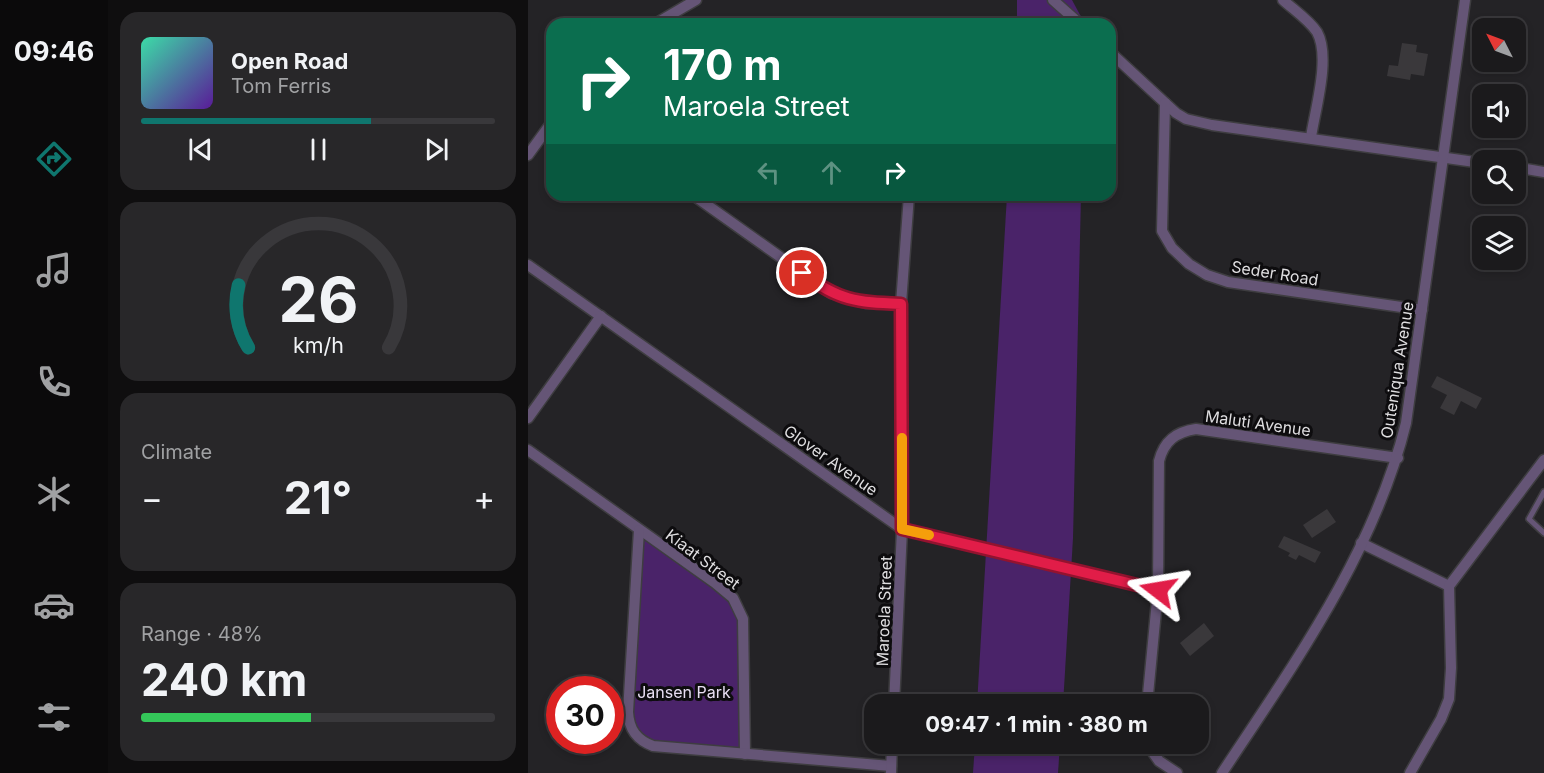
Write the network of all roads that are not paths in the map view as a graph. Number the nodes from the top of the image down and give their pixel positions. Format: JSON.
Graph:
{"nodes":[{"id":1,"x":696,"y":0,"type":"edge"},
{"id":2,"x":1053,"y":0,"type":"edge"},
{"id":3,"x":1284,"y":0,"type":"edge"},
{"id":4,"x":1465,"y":0,"type":"edge"},
{"id":5,"x":665,"y":18,"type":"edge"},
{"id":6,"x":1073,"y":18,"type":"edge"},
{"id":7,"x":1116,"y":58,"type":"edge"},
{"id":8,"x":1165,"y":104,"type":"junction"},
{"id":9,"x":546,"y":130,"type":"edge"},
{"id":10,"x":1311,"y":137,"type":"junction"},
{"id":11,"x":528,"y":155,"type":"edge"},
{"id":12,"x":1443,"y":157,"type":"junction"},
{"id":13,"x":1472,"y":161,"type":"edge"},
{"id":14,"x":1526,"y":170,"type":"edge"},
{"id":15,"x":1544,"y":172,"type":"edge"},
{"id":16,"x":701,"y":201,"type":"edge"},
{"id":17,"x":909,"y":201,"type":"edge"},
{"id":18,"x":528,"y":264,"type":"edge"},
{"id":19,"x":901,"y":304,"type":"junction"},
{"id":20,"x":1422,"y":310,"type":"junction"},
{"id":21,"x":601,"y":316,"type":"junction"},
{"id":22,"x":528,"y":418,"type":"edge"},
{"id":23,"x":528,"y":450,"type":"edge"},
{"id":24,"x":1398,"y":458,"type":"junction"},
{"id":25,"x":1544,"y":460,"type":"edge"},
{"id":26,"x":1544,"y":492,"type":"edge"},
{"id":27,"x":902,"y":529,"type":"junction"},
{"id":28,"x":639,"y":530,"type":"junction"},
{"id":29,"x":1544,"y":533,"type":"edge"},
{"id":30,"x":1361,"y":543,"type":"junction"},
{"id":31,"x":1449,"y":586,"type":"junction"},
{"id":32,"x":1158,"y":590,"type":"junction"},
{"id":33,"x":894,"y":694,"type":"edge"},
{"id":34,"x":1148,"y":694,"type":"edge"},
{"id":35,"x":745,"y":754,"type":"junction"},
{"id":36,"x":892,"y":754,"type":"edge"},
{"id":37,"x":1154,"y":754,"type":"edge"},
{"id":38,"x":891,"y":770,"type":"edge"},
{"id":39,"x":1177,"y":773,"type":"edge"},
{"id":40,"x":1222,"y":773,"type":"edge"},
{"id":41,"x":1410,"y":773,"type":"edge"}],
"edges":[{"from":1,"to":5,"type":"street"},
{"from":2,"to":6,"type":"street"},
{"from":3,"to":10,"type":"street"},
{"from":4,"to":12,"type":"street","name":"Outeniqua Avenue"},
{"from":7,"to":8,"type":"street"},
{"from":8,"to":10,"type":"street"},
{"from":8,"to":20,"type":"street","name":"Seder Road"},
{"from":9,"to":11,"type":"street"},
{"from":10,"to":12,"type":"street"},
{"from":12,"to":13,"type":"street"},
{"from":12,"to":20,"type":"street","name":"Outeniqua Avenue"},
{"from":14,"to":15,"type":"street"},
{"from":16,"to":19,"type":"street"},
{"from":17,"to":19,"type":"street","name":"Maroela Street"},
{"from":18,"to":21,"type":"street","name":"Glover Avenue"},
{"from":19,"to":27,"type":"street","name":"Maroela Street"},
{"from":20,"to":24,"type":"street","name":"Outeniqua Avenue"},
{"from":21,"to":22,"type":"street"},
{"from":21,"to":27,"type":"street","name":"Glover Avenue"},
{"from":23,"to":28,"type":"street","name":"Kiaat Street"},
{"from":24,"to":30,"type":"street","name":"Outeniqua Avenue"},
{"from":24,"to":32,"type":"street","name":"Maluti Avenue"},
{"from":25,"to":31,"type":"street"},
{"from":26,"to":29,"type":"lane"},
{"from":27,"to":32,"type":"street","name":"Glover Avenue"},
{"from":27,"to":33,"type":"street","name":"Maroela Street"},
{"from":28,"to":35,"type":"street","name":"Kiaat Street"},
{"from":28,"to":35,"type":"street"},
{"from":30,"to":31,"type":"street"},
{"from":30,"to":40,"type":"street","name":"Outeniqua Avenue"},
{"from":31,"to":41,"type":"street"},
{"from":32,"to":34,"type":"street","name":"Maluti Avenue"},
{"from":35,"to":38,"type":"street"},
{"from":36,"to":38,"type":"street"},
{"from":37,"to":39,"type":"street"}]}
